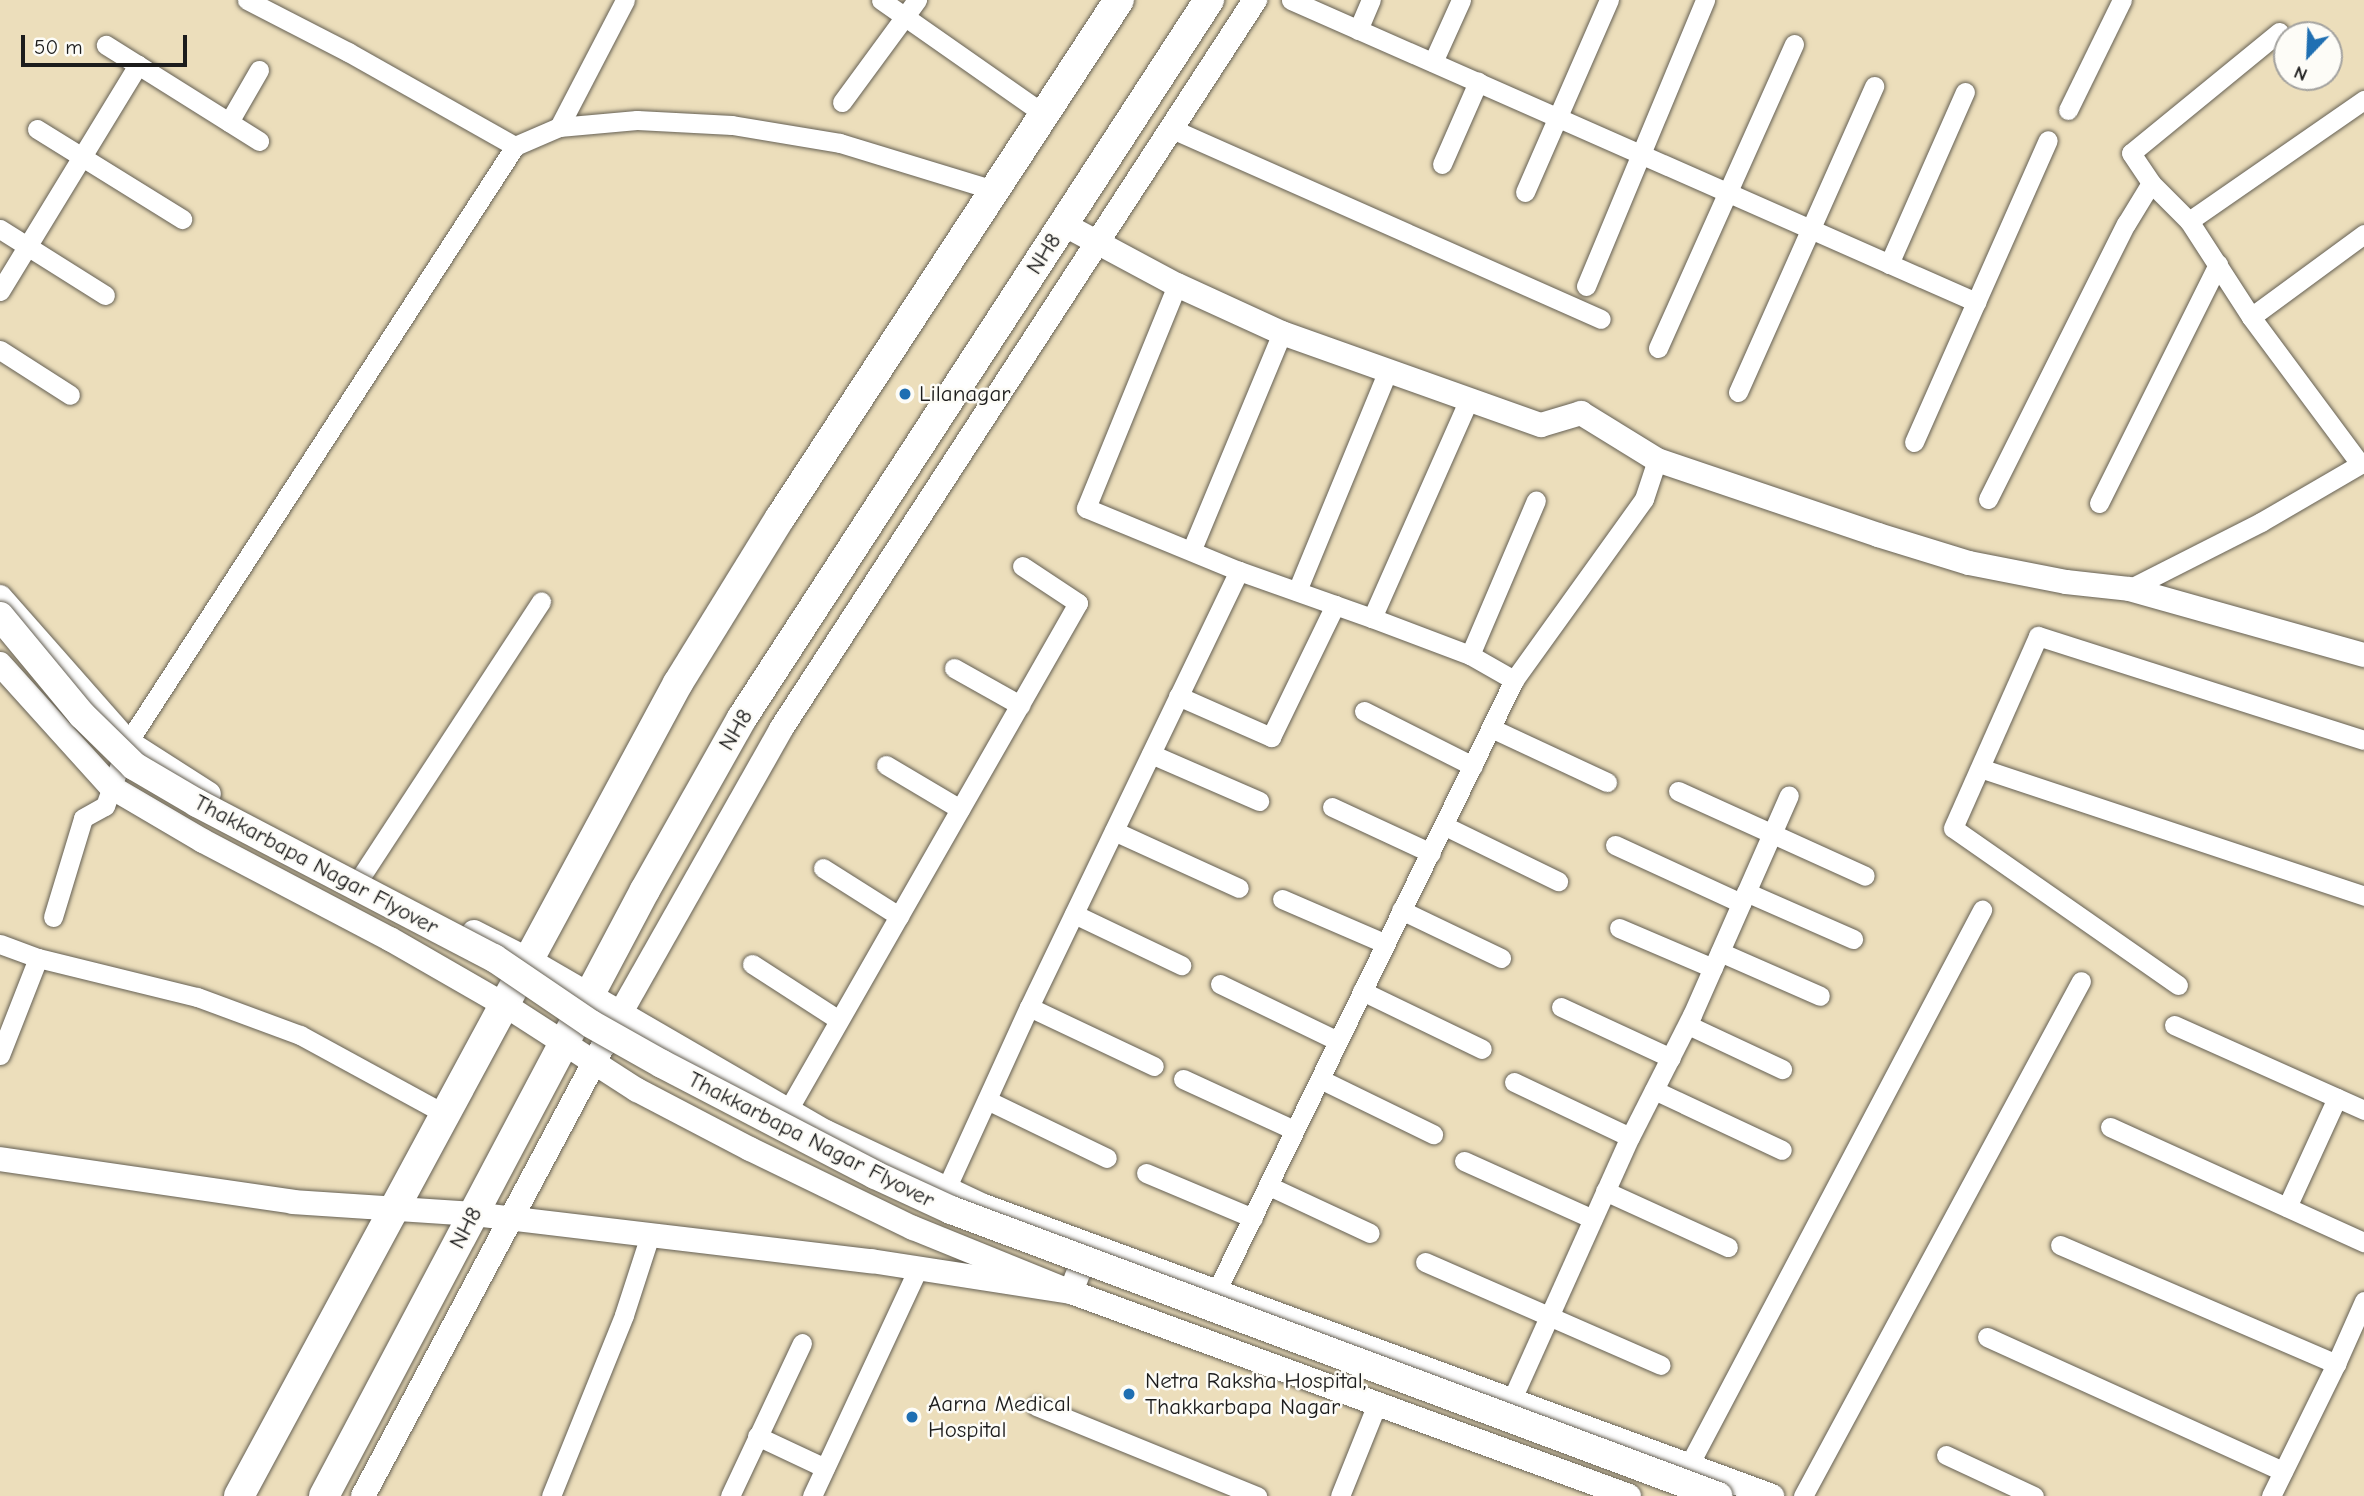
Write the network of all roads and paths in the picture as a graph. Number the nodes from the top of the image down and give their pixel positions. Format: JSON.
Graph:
{"nodes":[{"id":1,"x":247,"y":0,"type":"edge"},
{"id":2,"x":625,"y":0,"type":"edge"},
{"id":3,"x":881,"y":0,"type":"edge"},
{"id":4,"x":917,"y":0,"type":"edge"},
{"id":5,"x":1119,"y":0,"type":"edge"},
{"id":6,"x":1209,"y":0,"type":"edge"},
{"id":7,"x":1255,"y":0,"type":"edge"},
{"id":8,"x":1291,"y":0,"type":"edge"},
{"id":9,"x":1371,"y":0,"type":"edge"},
{"id":10,"x":1461,"y":0,"type":"edge"},
{"id":11,"x":1609,"y":0,"type":"edge"},
{"id":12,"x":1705,"y":0,"type":"edge"},
{"id":13,"x":2122,"y":0,"type":"edge"},
{"id":14,"x":906,"y":17,"type":"junction"},
{"id":15,"x":1358,"y":30,"type":"junction"},
{"id":16,"x":2273,"y":37,"type":"edge"},
{"id":17,"x":1794,"y":44,"type":"dead end"},
{"id":18,"x":106,"y":45,"type":"dead end"},
{"id":19,"x":1433,"y":62,"type":"junction"},
{"id":20,"x":138,"y":65,"type":"junction"},
{"id":21,"x":259,"y":70,"type":"dead end"},
{"id":22,"x":1478,"y":82,"type":"junction"},
{"id":23,"x":1874,"y":86,"type":"dead end"},
{"id":24,"x":1965,"y":92,"type":"dead end"},
{"id":25,"x":2364,"y":100,"type":"edge"},
{"id":26,"x":842,"y":102,"type":"dead end"},
{"id":27,"x":2068,"y":110,"type":"dead end"},
{"id":28,"x":1044,"y":114,"type":"junction"},
{"id":29,"x":1558,"y":118,"type":"junction"},
{"id":30,"x":229,"y":122,"type":"junction"},
{"id":31,"x":559,"y":127,"type":"junction"},
{"id":32,"x":1170,"y":128,"type":"junction"},
{"id":33,"x":37,"y":129,"type":"dead end"},
{"id":34,"x":2048,"y":140,"type":"dead end"},
{"id":35,"x":259,"y":141,"type":"dead end"},
{"id":36,"x":515,"y":146,"type":"junction"},
{"id":37,"x":1642,"y":155,"type":"junction"},
{"id":38,"x":83,"y":156,"type":"junction"},
{"id":39,"x":1442,"y":164,"type":"dead end"},
{"id":40,"x":2151,"y":183,"type":"junction"},
{"id":41,"x":995,"y":190,"type":"junction"},
{"id":42,"x":1525,"y":192,"type":"dead end"},
{"id":43,"x":1726,"y":192,"type":"junction"},
{"id":44,"x":182,"y":219,"type":"dead end"},
{"id":45,"x":2189,"y":221,"type":"junction"},
{"id":46,"x":1063,"y":224,"type":"junction"},
{"id":47,"x":0,"y":229,"type":"edge"},
{"id":48,"x":1811,"y":229,"type":"junction"},
{"id":49,"x":2364,"y":234,"type":"edge"},
{"id":50,"x":1096,"y":242,"type":"junction"},
{"id":51,"x":28,"y":246,"type":"junction"},
{"id":52,"x":1889,"y":264,"type":"junction"},
{"id":53,"x":2218,"y":264,"type":"junction"},
{"id":54,"x":1177,"y":285,"type":"junction"},
{"id":55,"x":1587,"y":286,"type":"dead end"},
{"id":56,"x":0,"y":291,"type":"edge"},
{"id":57,"x":105,"y":295,"type":"dead end"},
{"id":58,"x":1976,"y":302,"type":"junction"},
{"id":59,"x":2251,"y":317,"type":"junction"},
{"id":60,"x":1601,"y":319,"type":"dead end"},
{"id":61,"x":1282,"y":333,"type":"junction"},
{"id":62,"x":1658,"y":348,"type":"dead end"},
{"id":63,"x":0,"y":350,"type":"edge"},
{"id":64,"x":1388,"y":370,"type":"junction"},
{"id":65,"x":1738,"y":392,"type":"dead end"},
{"id":66,"x":70,"y":395,"type":"dead end"},
{"id":67,"x":1469,"y":399,"type":"junction"},
{"id":68,"x":1914,"y":442,"type":"dead end"},
{"id":69,"x":1657,"y":460,"type":"junction"},
{"id":70,"x":2362,"y":463,"type":"edge"},
{"id":71,"x":1988,"y":499,"type":"dead end"},
{"id":72,"x":1536,"y":500,"type":"dead end"},
{"id":73,"x":2099,"y":503,"type":"dead end"},
{"id":74,"x":1192,"y":549,"type":"junction"},
{"id":75,"x":1022,"y":566,"type":"dead end"},
{"id":76,"x":1239,"y":571,"type":"junction"},
{"id":77,"x":2129,"y":589,"type":"junction"},
{"id":78,"x":1297,"y":591,"type":"junction"},
{"id":79,"x":0,"y":597,"type":"edge"},
{"id":80,"x":541,"y":601,"type":"dead end"},
{"id":81,"x":1335,"y":605,"type":"junction"},
{"id":82,"x":0,"y":617,"type":"edge"},
{"id":83,"x":1372,"y":618,"type":"junction"},
{"id":84,"x":0,"y":640,"type":"edge"},
{"id":85,"x":1470,"y":655,"type":"junction"},
{"id":86,"x":2364,"y":655,"type":"edge"},
{"id":87,"x":0,"y":664,"type":"edge"},
{"id":88,"x":954,"y":668,"type":"dead end"},
{"id":89,"x":1514,"y":680,"type":"junction"},
{"id":90,"x":1178,"y":696,"type":"junction"},
{"id":91,"x":1020,"y":705,"type":"junction"},
{"id":92,"x":1364,"y":710,"type":"dead end"},
{"id":93,"x":1491,"y":728,"type":"junction"},
{"id":94,"x":2364,"y":740,"type":"edge"},
{"id":95,"x":128,"y":742,"type":"junction"},
{"id":96,"x":1150,"y":754,"type":"junction"},
{"id":97,"x":886,"y":765,"type":"dead end"},
{"id":98,"x":1473,"y":766,"type":"junction"},
{"id":99,"x":1980,"y":768,"type":"junction"},
{"id":100,"x":1607,"y":782,"type":"dead end"},
{"id":101,"x":111,"y":787,"type":"junction"},
{"id":102,"x":1678,"y":791,"type":"dead end"},
{"id":103,"x":1789,"y":795,"type":"dead end"},
{"id":104,"x":1259,"y":801,"type":"dead end"},
{"id":105,"x":1332,"y":807,"type":"dead end"},
{"id":106,"x":960,"y":809,"type":"junction"},
{"id":107,"x":1445,"y":826,"type":"junction"},
{"id":108,"x":1114,"y":831,"type":"junction"},
{"id":109,"x":1771,"y":834,"type":"junction"},
{"id":110,"x":1615,"y":845,"type":"dead end"},
{"id":111,"x":1431,"y":853,"type":"junction"},
{"id":112,"x":823,"y":868,"type":"dead end"},
{"id":113,"x":362,"y":875,"type":"junction"},
{"id":114,"x":1865,"y":876,"type":"dead end"},
{"id":115,"x":1558,"y":881,"type":"dead end"},
{"id":116,"x":1239,"y":888,"type":"dead end"},
{"id":117,"x":2364,"y":896,"type":"edge"},
{"id":118,"x":1743,"y":898,"type":"junction"},
{"id":119,"x":1282,"y":899,"type":"dead end"},
{"id":120,"x":1401,"y":910,"type":"junction"},
{"id":121,"x":1982,"y":910,"type":"dead end"},
{"id":122,"x":1074,"y":914,"type":"junction"},
{"id":123,"x":899,"y":916,"type":"junction"},
{"id":124,"x":53,"y":917,"type":"dead end"},
{"id":125,"x":1619,"y":928,"type":"dead end"},
{"id":126,"x":1853,"y":939,"type":"dead end"},
{"id":127,"x":1384,"y":943,"type":"junction"},
{"id":128,"x":0,"y":944,"type":"edge"},
{"id":129,"x":38,"y":958,"type":"junction"},
{"id":130,"x":1501,"y":958,"type":"dead end"},
{"id":131,"x":529,"y":960,"type":"junction"},
{"id":132,"x":1716,"y":960,"type":"junction"},
{"id":133,"x":752,"y":964,"type":"dead end"},
{"id":134,"x":1181,"y":965,"type":"dead end"},
{"id":135,"x":2081,"y":981,"type":"dead end"},
{"id":136,"x":1220,"y":984,"type":"dead end"},
{"id":137,"x":2178,"y":985,"type":"dead end"},
{"id":138,"x":1362,"y":991,"type":"junction"},
{"id":139,"x":589,"y":996,"type":"junction"},
{"id":140,"x":1820,"y":996,"type":"dead end"},
{"id":141,"x":505,"y":1005,"type":"junction"},
{"id":142,"x":1029,"y":1007,"type":"junction"},
{"id":143,"x":1561,"y":1007,"type":"dead end"},
{"id":144,"x":620,"y":1014,"type":"junction"},
{"id":145,"x":839,"y":1020,"type":"junction"},
{"id":146,"x":1688,"y":1025,"type":"junction"},
{"id":147,"x":2174,"y":1025,"type":"dead end"},
{"id":148,"x":1338,"y":1041,"type":"junction"},
{"id":149,"x":563,"y":1045,"type":"junction"},
{"id":150,"x":1482,"y":1049,"type":"dead end"},
{"id":151,"x":0,"y":1055,"type":"edge"},
{"id":152,"x":1671,"y":1058,"type":"junction"},
{"id":153,"x":594,"y":1064,"type":"junction"},
{"id":154,"x":1154,"y":1066,"type":"dead end"},
{"id":155,"x":1782,"y":1069,"type":"dead end"},
{"id":156,"x":1182,"y":1079,"type":"dead end"},
{"id":157,"x":1320,"y":1079,"type":"junction"},
{"id":158,"x":1514,"y":1082,"type":"dead end"},
{"id":159,"x":1654,"y":1090,"type":"junction"},
{"id":160,"x":2337,"y":1098,"type":"junction"},
{"id":161,"x":987,"y":1100,"type":"junction"},
{"id":162,"x":788,"y":1110,"type":"junction"},
{"id":163,"x":2364,"y":1110,"type":"edge"},
{"id":164,"x":444,"y":1114,"type":"junction"},
{"id":165,"x":2110,"y":1127,"type":"dead end"},
{"id":166,"x":1294,"y":1130,"type":"junction"},
{"id":167,"x":1433,"y":1134,"type":"dead end"},
{"id":168,"x":1630,"y":1137,"type":"junction"},
{"id":169,"x":1782,"y":1150,"type":"dead end"},
{"id":170,"x":1107,"y":1158,"type":"dead end"},
{"id":171,"x":0,"y":1159,"type":"edge"},
{"id":172,"x":1464,"y":1161,"type":"dead end"},
{"id":173,"x":1146,"y":1173,"type":"dead end"},
{"id":174,"x":1269,"y":1186,"type":"junction"},
{"id":175,"x":946,"y":1189,"type":"junction"},
{"id":176,"x":1605,"y":1191,"type":"junction"},
{"id":177,"x":2287,"y":1208,"type":"junction"},
{"id":178,"x":393,"y":1210,"type":"junction"},
{"id":179,"x":474,"y":1214,"type":"junction"},
{"id":180,"x":1253,"y":1218,"type":"junction"},
{"id":181,"x":510,"y":1219,"type":"junction"},
{"id":182,"x":1592,"y":1219,"type":"junction"},
{"id":183,"x":1370,"y":1233,"type":"dead end"},
{"id":184,"x":650,"y":1235,"type":"junction"},
{"id":185,"x":2364,"y":1242,"type":"edge"},
{"id":186,"x":2060,"y":1245,"type":"dead end"},
{"id":187,"x":1088,"y":1247,"type":"junction"},
{"id":188,"x":1728,"y":1247,"type":"dead end"},
{"id":189,"x":1425,"y":1262,"type":"dead end"},
{"id":190,"x":918,"y":1269,"type":"junction"},
{"id":191,"x":1071,"y":1292,"type":"junction"},
{"id":192,"x":1216,"y":1292,"type":"junction"},
{"id":193,"x":2364,"y":1301,"type":"edge"},
{"id":194,"x":1548,"y":1314,"type":"junction"},
{"id":195,"x":1987,"y":1337,"type":"dead end"},
{"id":196,"x":802,"y":1343,"type":"dead end"},
{"id":197,"x":2336,"y":1364,"type":"junction"},
{"id":198,"x":1661,"y":1365,"type":"dead end"},
{"id":199,"x":1512,"y":1399,"type":"junction"},
{"id":200,"x":1377,"y":1404,"type":"junction"},
{"id":201,"x":1035,"y":1406,"type":"dead end"},
{"id":202,"x":757,"y":1436,"type":"junction"},
{"id":203,"x":1946,"y":1455,"type":"dead end"},
{"id":204,"x":1689,"y":1465,"type":"junction"},
{"id":205,"x":825,"y":1468,"type":"junction"},
{"id":206,"x":2283,"y":1471,"type":"junction"},
{"id":207,"x":239,"y":1496,"type":"edge"},
{"id":208,"x":324,"y":1496,"type":"edge"},
{"id":209,"x":363,"y":1496,"type":"edge"},
{"id":210,"x":551,"y":1496,"type":"edge"},
{"id":211,"x":730,"y":1496,"type":"edge"},
{"id":212,"x":812,"y":1496,"type":"edge"},
{"id":213,"x":1257,"y":1496,"type":"edge"},
{"id":214,"x":1340,"y":1496,"type":"edge"},
{"id":215,"x":1629,"y":1496,"type":"edge"},
{"id":216,"x":1673,"y":1496,"type":"edge"},
{"id":217,"x":1718,"y":1496,"type":"edge"},
{"id":218,"x":1772,"y":1496,"type":"edge"},
{"id":219,"x":1803,"y":1496,"type":"edge"},
{"id":220,"x":2034,"y":1496,"type":"edge"},
{"id":221,"x":2271,"y":1496,"type":"edge"}],
"edges":[{"from":1,"to":36,"type":"street"},
{"from":2,"to":31,"type":"street"},
{"from":3,"to":14,"type":"street"},
{"from":4,"to":14,"type":"street"},
{"from":5,"to":28,"type":"main road"},
{"from":6,"to":46,"type":"main road","name":"NH8"},
{"from":7,"to":32,"type":"street"},
{"from":8,"to":15,"type":"street"},
{"from":9,"to":15,"type":"street"},
{"from":10,"to":19,"type":"street"},
{"from":11,"to":29,"type":"street"},
{"from":12,"to":37,"type":"street"},
{"from":13,"to":27,"type":"street"},
{"from":14,"to":26,"type":"street"},
{"from":14,"to":28,"type":"street"},
{"from":15,"to":19,"type":"street"},
{"from":16,"to":40,"type":"street"},
{"from":17,"to":43,"type":"street"},
{"from":18,"to":20,"type":"street"},
{"from":19,"to":22,"type":"street"},
{"from":20,"to":30,"type":"street"},
{"from":20,"to":38,"type":"street"},
{"from":21,"to":30,"type":"street"},
{"from":22,"to":29,"type":"street"},
{"from":22,"to":39,"type":"street"},
{"from":23,"to":48,"type":"street"},
{"from":24,"to":52,"type":"street"},
{"from":25,"to":45,"type":"street"},
{"from":28,"to":41,"type":"main road"},
{"from":29,"to":37,"type":"street"},
{"from":29,"to":42,"type":"street"},
{"from":30,"to":35,"type":"street"},
{"from":31,"to":36,"type":"street"},
{"from":31,"to":41,"type":"street"},
{"from":32,"to":50,"type":"street"},
{"from":32,"to":60,"type":"street"},
{"from":33,"to":38,"type":"street"},
{"from":34,"to":58,"type":"street"},
{"from":36,"to":95,"type":"street"},
{"from":37,"to":43,"type":"street"},
{"from":37,"to":55,"type":"street"},
{"from":38,"to":44,"type":"street"},
{"from":38,"to":51,"type":"street"},
{"from":40,"to":45,"type":"street"},
{"from":40,"to":71,"type":"street"},
{"from":41,"to":131,"type":"main road"},
{"from":43,"to":48,"type":"street"},
{"from":43,"to":62,"type":"street"},
{"from":45,"to":53,"type":"street"},
{"from":46,"to":50,"type":"street"},
{"from":46,"to":139,"type":"main road","name":"NH8"},
{"from":47,"to":51,"type":"street"},
{"from":48,"to":52,"type":"street"},
{"from":48,"to":65,"type":"street"},
{"from":49,"to":59,"type":"street"},
{"from":50,"to":54,"type":"street"},
{"from":50,"to":144,"type":"street"},
{"from":51,"to":56,"type":"street"},
{"from":51,"to":57,"type":"street"},
{"from":52,"to":58,"type":"street"},
{"from":53,"to":59,"type":"street"},
{"from":53,"to":73,"type":"street"},
{"from":54,"to":61,"type":"street"},
{"from":54,"to":74,"type":"street"},
{"from":58,"to":68,"type":"street"},
{"from":59,"to":70,"type":"street"},
{"from":61,"to":64,"type":"street"},
{"from":61,"to":74,"type":"street"},
{"from":63,"to":66,"type":"street"},
{"from":64,"to":67,"type":"street"},
{"from":64,"to":78,"type":"street"},
{"from":67,"to":69,"type":"street"},
{"from":67,"to":83,"type":"street"},
{"from":69,"to":77,"type":"street"},
{"from":69,"to":89,"type":"street"},
{"from":70,"to":77,"type":"street"},
{"from":72,"to":85,"type":"street"},
{"from":74,"to":76,"type":"street"},
{"from":75,"to":91,"type":"street"},
{"from":76,"to":78,"type":"street"},
{"from":76,"to":90,"type":"street"},
{"from":77,"to":86,"type":"street"},
{"from":78,"to":81,"type":"street"},
{"from":79,"to":95,"type":"street"},
{"from":80,"to":113,"type":"street"},
{"from":81,"to":83,"type":"street"},
{"from":81,"to":90,"type":"street"},
{"from":82,"to":217,"type":"main road","name":"Thakkarbapa Nagar Flyover","bridge":true},
{"from":83,"to":85,"type":"street"},
{"from":84,"to":216,"type":"main road","name":"Thakkarbapa Nagar Flyover"},
{"from":85,"to":89,"type":"street"},
{"from":87,"to":101,"type":"street"},
{"from":88,"to":91,"type":"street"},
{"from":89,"to":93,"type":"street"},
{"from":90,"to":96,"type":"street"},
{"from":91,"to":106,"type":"street"},
{"from":92,"to":98,"type":"street"},
{"from":93,"to":98,"type":"street"},
{"from":93,"to":100,"type":"street"},
{"from":94,"to":99,"type":"street"},
{"from":95,"to":101,"type":"street"},
{"from":95,"to":113,"type":"street"},
{"from":96,"to":104,"type":"street"},
{"from":96,"to":108,"type":"street"},
{"from":97,"to":106,"type":"street"},
{"from":98,"to":107,"type":"street"},
{"from":99,"to":117,"type":"street"},
{"from":99,"to":137,"type":"street"},
{"from":101,"to":124,"type":"street"},
{"from":101,"to":141,"type":"street"},
{"from":102,"to":109,"type":"street"},
{"from":103,"to":109,"type":"street"},
{"from":105,"to":111,"type":"street"},
{"from":106,"to":123,"type":"street"},
{"from":107,"to":111,"type":"street"},
{"from":107,"to":115,"type":"street"},
{"from":108,"to":116,"type":"street"},
{"from":108,"to":122,"type":"street"},
{"from":109,"to":114,"type":"street"},
{"from":109,"to":118,"type":"street"},
{"from":110,"to":118,"type":"street"},
{"from":111,"to":120,"type":"street"},
{"from":112,"to":123,"type":"street"},
{"from":113,"to":131,"type":"street"},
{"from":118,"to":126,"type":"street"},
{"from":118,"to":132,"type":"street"},
{"from":119,"to":127,"type":"street"},
{"from":120,"to":127,"type":"street"},
{"from":120,"to":130,"type":"street"},
{"from":121,"to":204,"type":"street"},
{"from":122,"to":134,"type":"street"},
{"from":122,"to":142,"type":"street"},
{"from":123,"to":145,"type":"street"},
{"from":125,"to":132,"type":"street"},
{"from":127,"to":138,"type":"street"},
{"from":128,"to":129,"type":"street"},
{"from":129,"to":151,"type":"street"},
{"from":129,"to":164,"type":"street"},
{"from":131,"to":139,"type":"street"},
{"from":131,"to":141,"type":"main road"},
{"from":132,"to":140,"type":"street"},
{"from":132,"to":146,"type":"street"},
{"from":133,"to":145,"type":"street"},
{"from":135,"to":219,"type":"street"},
{"from":136,"to":148,"type":"street"},
{"from":138,"to":148,"type":"street"},
{"from":138,"to":150,"type":"street"},
{"from":139,"to":144,"type":"street"},
{"from":139,"to":149,"type":"main road","name":"NH8"},
{"from":141,"to":149,"type":"street"},
{"from":141,"to":164,"type":"main road"},
{"from":142,"to":154,"type":"street"},
{"from":142,"to":161,"type":"street"},
{"from":143,"to":152,"type":"street"},
{"from":144,"to":153,"type":"street"},
{"from":144,"to":162,"type":"street"},
{"from":145,"to":162,"type":"street"},
{"from":146,"to":152,"type":"street"},
{"from":146,"to":155,"type":"street"},
{"from":147,"to":160,"type":"street"},
{"from":148,"to":157,"type":"street"},
{"from":149,"to":153,"type":"street"},
{"from":149,"to":179,"type":"main road","name":"NH8"},
{"from":152,"to":159,"type":"street"},
{"from":153,"to":181,"type":"street"},
{"from":153,"to":191,"type":"street"},
{"from":156,"to":166,"type":"street"},
{"from":157,"to":166,"type":"street"},
{"from":157,"to":167,"type":"street"},
{"from":158,"to":168,"type":"street"},
{"from":159,"to":168,"type":"street"},
{"from":159,"to":169,"type":"street"},
{"from":160,"to":163,"type":"street"},
{"from":160,"to":177,"type":"street"},
{"from":161,"to":170,"type":"street"},
{"from":161,"to":175,"type":"street"},
{"from":162,"to":175,"type":"street"},
{"from":164,"to":178,"type":"main road"},
{"from":165,"to":177,"type":"street"},
{"from":166,"to":174,"type":"street"},
{"from":168,"to":176,"type":"street"},
{"from":171,"to":178,"type":"street"},
{"from":172,"to":182,"type":"street"},
{"from":173,"to":180,"type":"street"},
{"from":174,"to":180,"type":"street"},
{"from":174,"to":183,"type":"street"},
{"from":175,"to":187,"type":"street"},
{"from":176,"to":182,"type":"street"},
{"from":176,"to":188,"type":"street"},
{"from":177,"to":185,"type":"street"},
{"from":178,"to":179,"type":"street"},
{"from":178,"to":207,"type":"main road"},
{"from":179,"to":181,"type":"street"},
{"from":179,"to":208,"type":"main road","name":"NH8"},
{"from":180,"to":192,"type":"street"},
{"from":181,"to":184,"type":"street"},
{"from":181,"to":209,"type":"street"},
{"from":182,"to":194,"type":"street"},
{"from":184,"to":190,"type":"street"},
{"from":184,"to":210,"type":"street"},
{"from":186,"to":197,"type":"street"},
{"from":187,"to":191,"type":"street"},
{"from":187,"to":192,"type":"street"},
{"from":189,"to":194,"type":"street"},
{"from":190,"to":191,"type":"street"},
{"from":190,"to":205,"type":"street"},
{"from":191,"to":200,"type":"street"},
{"from":192,"to":199,"type":"street"},
{"from":193,"to":197,"type":"street"},
{"from":194,"to":198,"type":"street"},
{"from":194,"to":199,"type":"street"},
{"from":195,"to":206,"type":"street"},
{"from":196,"to":202,"type":"street"},
{"from":197,"to":206,"type":"street"},
{"from":199,"to":204,"type":"street"},
{"from":200,"to":214,"type":"street"},
{"from":200,"to":215,"type":"street"},
{"from":201,"to":213,"type":"street"},
{"from":202,"to":205,"type":"street"},
{"from":202,"to":211,"type":"street"},
{"from":203,"to":220,"type":"street"},
{"from":204,"to":218,"type":"street"},
{"from":205,"to":212,"type":"street"},
{"from":206,"to":221,"type":"street"}]}
